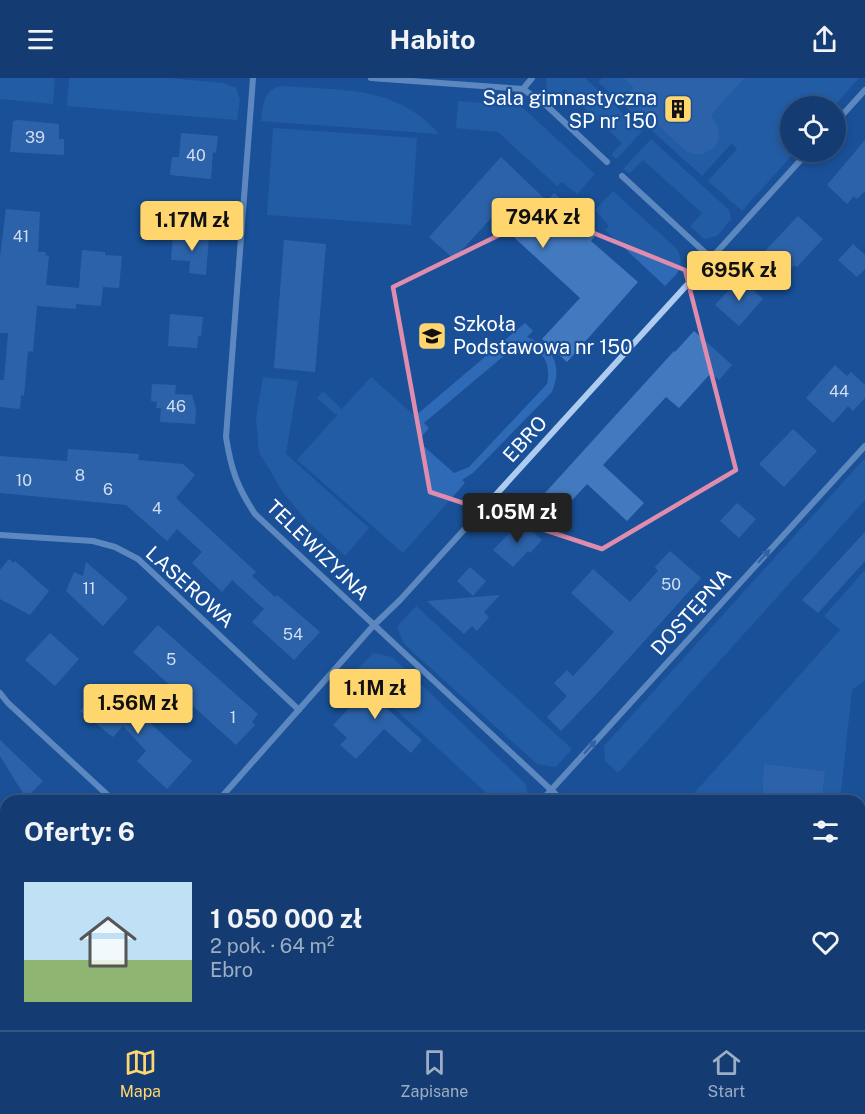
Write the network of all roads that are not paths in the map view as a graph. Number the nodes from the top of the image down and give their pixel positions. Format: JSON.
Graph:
{"nodes":[{"id":1,"x":253,"y":78,"type":"edge"},
{"id":2,"x":371,"y":78,"type":"edge"},
{"id":3,"x":532,"y":78,"type":"edge"},
{"id":4,"x":523,"y":89,"type":"junction"},
{"id":5,"x":865,"y":90,"type":"edge"},
{"id":6,"x":846,"y":111,"type":"edge"},
{"id":7,"x":607,"y":162,"type":"dead end"},
{"id":8,"x":799,"y":162,"type":"edge"},
{"id":9,"x":622,"y":176,"type":"dead end"},
{"id":10,"x":712,"y":259,"type":"junction"},
{"id":11,"x":865,"y":446,"type":"edge"},
{"id":12,"x":0,"y":535,"type":"edge"},
{"id":13,"x":373,"y":626,"type":"junction"},
{"id":14,"x":0,"y":693,"type":"edge"},
{"id":15,"x":300,"y":710,"type":"junction"},
{"id":16,"x":551,"y":790,"type":"junction"},
{"id":17,"x":108,"y":795,"type":"edge"},
{"id":18,"x":223,"y":795,"type":"edge"},
{"id":19,"x":546,"y":795,"type":"edge"},
{"id":20,"x":556,"y":795,"type":"edge"}],
"edges":[{"from":1,"to":13,"type":"street","name":"TELEWIZYJNA"},
{"from":2,"to":4,"type":"street"},
{"from":3,"to":4,"type":"street"},
{"from":4,"to":7,"type":"street"},
{"from":5,"to":6,"type":"street"},
{"from":8,"to":10,"type":"street","name":"EBRO"},
{"from":9,"to":10,"type":"street"},
{"from":10,"to":13,"type":"street","name":"EBRO"},
{"from":16,"to":11,"type":"street","name":"DOSTĘPNA","one_way":true},
{"from":12,"to":15,"type":"street","name":"LASEROWA"},
{"from":13,"to":15,"type":"street","name":"EBRO"},
{"from":13,"to":16,"type":"street","name":"TELEWIZYJNA"},
{"from":14,"to":17,"type":"street"},
{"from":15,"to":18,"type":"street","name":"EBRO"},
{"from":16,"to":19,"type":"street","name":"DOSTĘPNA"},
{"from":16,"to":20,"type":"street","name":"TELEWIZYJNA"}]}
